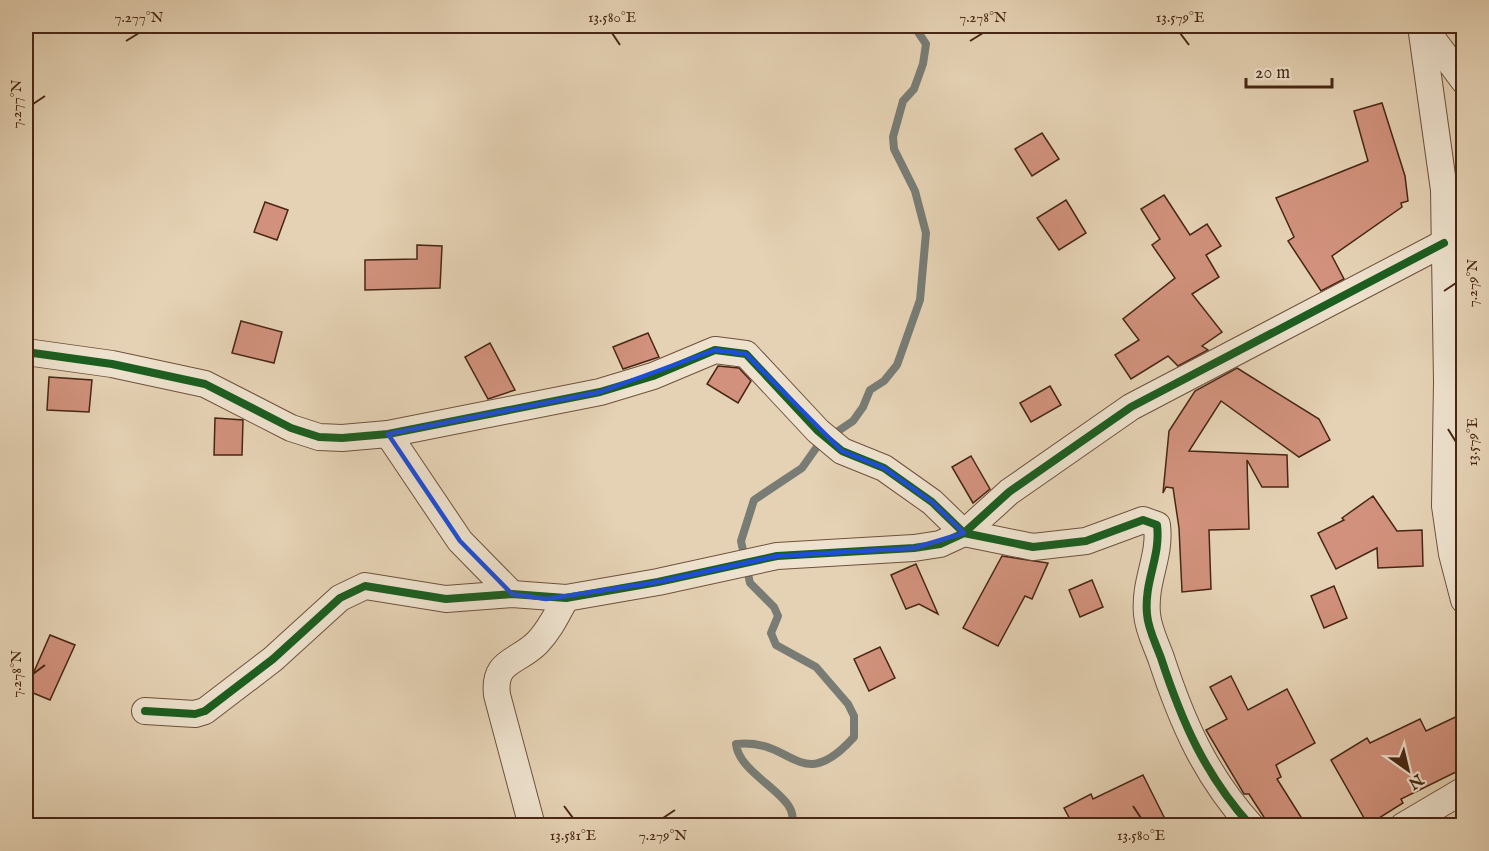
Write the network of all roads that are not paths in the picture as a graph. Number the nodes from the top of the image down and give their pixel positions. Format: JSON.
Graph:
{"nodes":[{"id":1,"x":1422,"y":26,"type":"edge"},
{"id":2,"x":1464,"y":81,"type":"edge"},
{"id":3,"x":1443,"y":243,"type":"junction"},
{"id":4,"x":26,"y":352,"type":"edge"},
{"id":5,"x":388,"y":434,"type":"junction"},
{"id":6,"x":964,"y":533,"type":"junction"},
{"id":7,"x":512,"y":594,"type":"junction"},
{"id":8,"x":566,"y":598,"type":"junction"},
{"id":9,"x":1464,"y":600,"type":"edge"},
{"id":10,"x":145,"y":711,"type":"dead end"},
{"id":11,"x":1464,"y":790,"type":"edge"},
{"id":12,"x":532,"y":825,"type":"edge"},
{"id":13,"x":1251,"y":825,"type":"edge"},
{"id":14,"x":1402,"y":825,"type":"edge"}],
"edges":[{"from":1,"to":2,"type":"street"},
{"from":1,"to":3,"type":"street"},
{"from":3,"to":6,"type":"street"},
{"from":3,"to":9,"type":"street"},
{"from":4,"to":5,"type":"street"},
{"from":5,"to":6,"type":"street"},
{"from":5,"to":7,"type":"street"},
{"from":6,"to":8,"type":"street"},
{"from":6,"to":13,"type":"street"},
{"from":7,"to":8,"type":"street"},
{"from":7,"to":10,"type":"street"},
{"from":8,"to":12,"type":"street"},
{"from":11,"to":14,"type":"street"}]}
